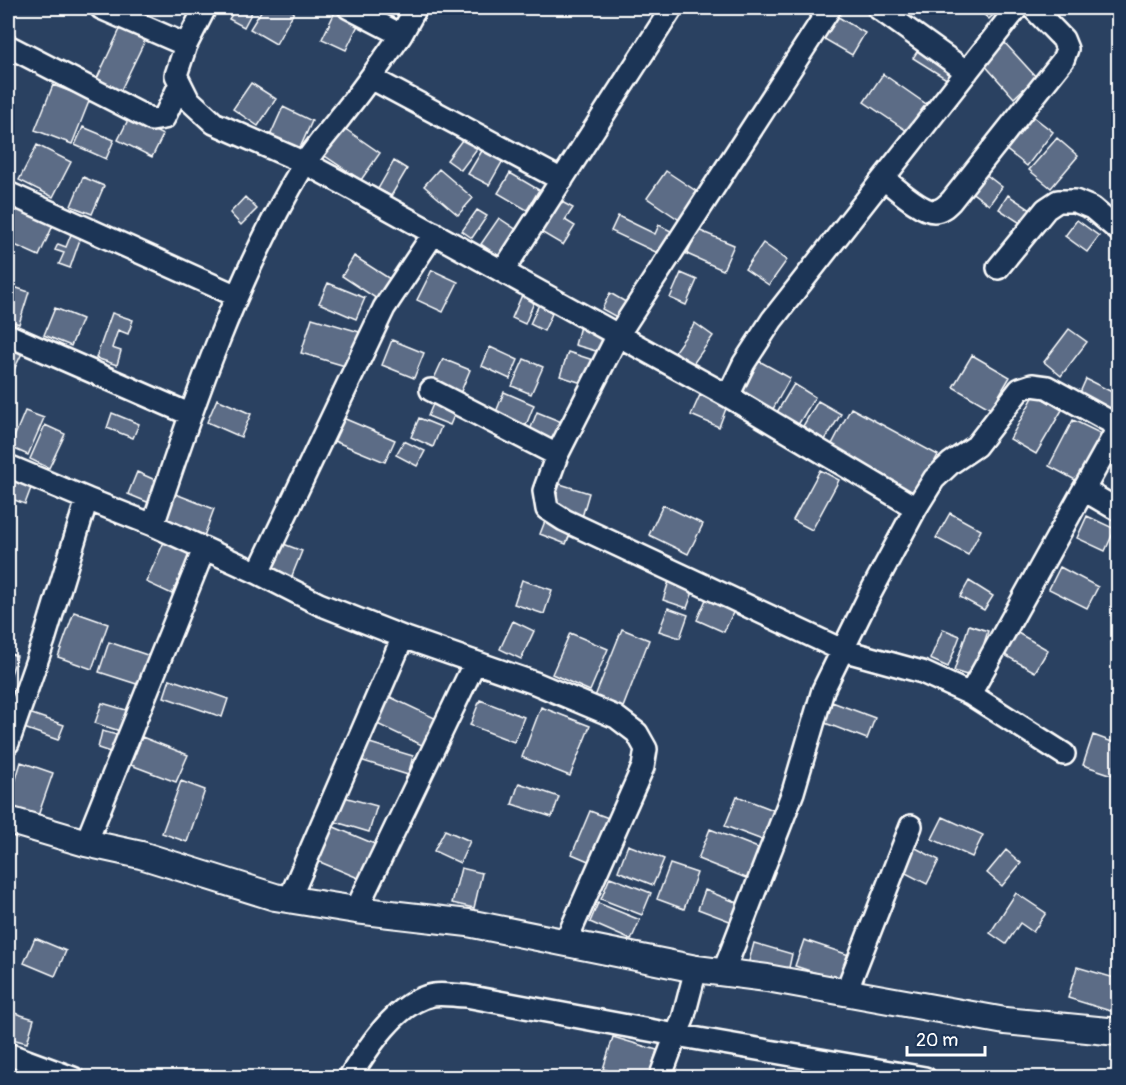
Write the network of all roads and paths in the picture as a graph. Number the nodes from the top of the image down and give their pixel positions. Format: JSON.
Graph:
{"nodes":[{"id":1,"x":101,"y":8,"type":"edge"},
{"id":2,"x":205,"y":8,"type":"edge"},
{"id":3,"x":350,"y":8,"type":"edge"},
{"id":4,"x":416,"y":8,"type":"edge"},
{"id":5,"x":830,"y":8,"type":"edge"},
{"id":6,"x":878,"y":8,"type":"edge"},
{"id":7,"x":1017,"y":8,"type":"edge"},
{"id":8,"x":1033,"y":8,"type":"edge"},
{"id":9,"x":667,"y":9,"type":"edge"},
{"id":10,"x":401,"y":34,"type":"junction"},
{"id":11,"x":186,"y":45,"type":"junction"},
{"id":12,"x":8,"y":46,"type":"edge"},
{"id":13,"x":967,"y":72,"type":"junction"},
{"id":14,"x":371,"y":78,"type":"junction"},
{"id":15,"x":180,"y":84,"type":"junction"},
{"id":16,"x":305,"y":163,"type":"junction"},
{"id":17,"x":884,"y":179,"type":"junction"},
{"id":18,"x":562,"y":180,"type":"junction"},
{"id":19,"x":8,"y":193,"type":"edge"},
{"id":20,"x":1119,"y":230,"type":"edge"},
{"id":21,"x":434,"y":233,"type":"junction"},
{"id":22,"x":998,"y":268,"type":"dead end"},
{"id":23,"x":503,"y":271,"type":"junction"},
{"id":24,"x":237,"y":296,"type":"junction"},
{"id":25,"x":8,"y":335,"type":"edge"},
{"id":26,"x":618,"y":335,"type":"junction"},
{"id":27,"x":430,"y":390,"type":"dead end"},
{"id":28,"x":728,"y":396,"type":"junction"},
{"id":29,"x":189,"y":414,"type":"junction"},
{"id":30,"x":1119,"y":427,"type":"edge"},
{"id":31,"x":557,"y":455,"type":"junction"},
{"id":32,"x":8,"y":466,"type":"edge"},
{"id":33,"x":1084,"y":489,"type":"junction"},
{"id":34,"x":87,"y":499,"type":"junction"},
{"id":35,"x":916,"y":508,"type":"junction"},
{"id":36,"x":1119,"y":510,"type":"edge"},
{"id":37,"x":153,"y":525,"type":"junction"},
{"id":38,"x":204,"y":549,"type":"junction"},
{"id":39,"x":258,"y":573,"type":"junction"},
{"id":40,"x":403,"y":637,"type":"junction"},
{"id":41,"x":842,"y":650,"type":"junction"},
{"id":42,"x":475,"y":662,"type":"junction"},
{"id":43,"x":970,"y":694,"type":"junction"},
{"id":44,"x":8,"y":743,"type":"edge"},
{"id":45,"x":1064,"y":754,"type":"dead end"},
{"id":46,"x":8,"y":820,"type":"edge"},
{"id":47,"x":910,"y":826,"type":"dead end"},
{"id":48,"x":86,"y":843,"type":"junction"},
{"id":49,"x":289,"y":900,"type":"junction"},
{"id":50,"x":356,"y":910,"type":"junction"},
{"id":51,"x":566,"y":941,"type":"junction"},
{"id":52,"x":723,"y":973,"type":"junction"},
{"id":53,"x":694,"y":978,"type":"junction"},
{"id":54,"x":846,"y":992,"type":"junction"},
{"id":55,"x":679,"y":1027,"type":"junction"},
{"id":56,"x":1119,"y":1032,"type":"edge"},
{"id":57,"x":8,"y":1054,"type":"edge"},
{"id":58,"x":35,"y":1071,"type":"edge"},
{"id":59,"x":897,"y":1076,"type":"edge"},
{"id":60,"x":73,"y":1077,"type":"edge"},
{"id":61,"x":349,"y":1077,"type":"edge"},
{"id":62,"x":660,"y":1077,"type":"edge"},
{"id":63,"x":925,"y":1077,"type":"edge"}],
"edges":[{"from":1,"to":11,"type":"street"},
{"from":2,"to":11,"type":"street"},
{"from":3,"to":10,"type":"street"},
{"from":4,"to":10,"type":"street"},
{"from":5,"to":26,"type":"street"},
{"from":6,"to":13,"type":"street"},
{"from":7,"to":13,"type":"street"},
{"from":8,"to":17,"type":"street"},
{"from":9,"to":18,"type":"street"},
{"from":10,"to":14,"type":"street"},
{"from":11,"to":15,"type":"street"},
{"from":12,"to":15,"type":"street"},
{"from":13,"to":17,"type":"street"},
{"from":14,"to":16,"type":"street"},
{"from":14,"to":18,"type":"street"},
{"from":15,"to":16,"type":"street"},
{"from":16,"to":21,"type":"street"},
{"from":16,"to":24,"type":"street"},
{"from":17,"to":28,"type":"street"},
{"from":18,"to":23,"type":"street"},
{"from":19,"to":24,"type":"street"},
{"from":20,"to":22,"type":"street"},
{"from":21,"to":23,"type":"street"},
{"from":21,"to":39,"type":"street"},
{"from":23,"to":26,"type":"street"},
{"from":24,"to":29,"type":"street"},
{"from":25,"to":29,"type":"street"},
{"from":26,"to":28,"type":"street"},
{"from":26,"to":31,"type":"street"},
{"from":27,"to":31,"type":"street"},
{"from":28,"to":35,"type":"street"},
{"from":29,"to":37,"type":"street"},
{"from":30,"to":33,"type":"street"},
{"from":30,"to":35,"type":"street"},
{"from":31,"to":41,"type":"street"},
{"from":32,"to":34,"type":"street"},
{"from":33,"to":36,"type":"street"},
{"from":33,"to":43,"type":"street"},
{"from":34,"to":37,"type":"street"},
{"from":34,"to":44,"type":"street"},
{"from":35,"to":41,"type":"street"},
{"from":37,"to":38,"type":"street"},
{"from":38,"to":39,"type":"street"},
{"from":38,"to":48,"type":"street"},
{"from":39,"to":40,"type":"street"},
{"from":40,"to":42,"type":"street"},
{"from":40,"to":49,"type":"street"},
{"from":41,"to":43,"type":"street"},
{"from":41,"to":52,"type":"street"},
{"from":42,"to":50,"type":"street"},
{"from":42,"to":51,"type":"street"},
{"from":43,"to":45,"type":"street"},
{"from":46,"to":48,"type":"street"},
{"from":47,"to":54,"type":"street"},
{"from":48,"to":49,"type":"street"},
{"from":49,"to":50,"type":"street"},
{"from":50,"to":51,"type":"street"},
{"from":51,"to":53,"type":"street"},
{"from":52,"to":53,"type":"street"},
{"from":52,"to":54,"type":"street"},
{"from":53,"to":55,"type":"street"},
{"from":54,"to":56,"type":"street"},
{"from":55,"to":59,"type":"street"},
{"from":55,"to":61,"type":"street"},
{"from":55,"to":62,"type":"street"},
{"from":57,"to":58,"type":"street"},
{"from":58,"to":60,"type":"street"},
{"from":59,"to":63,"type":"street"}]}
